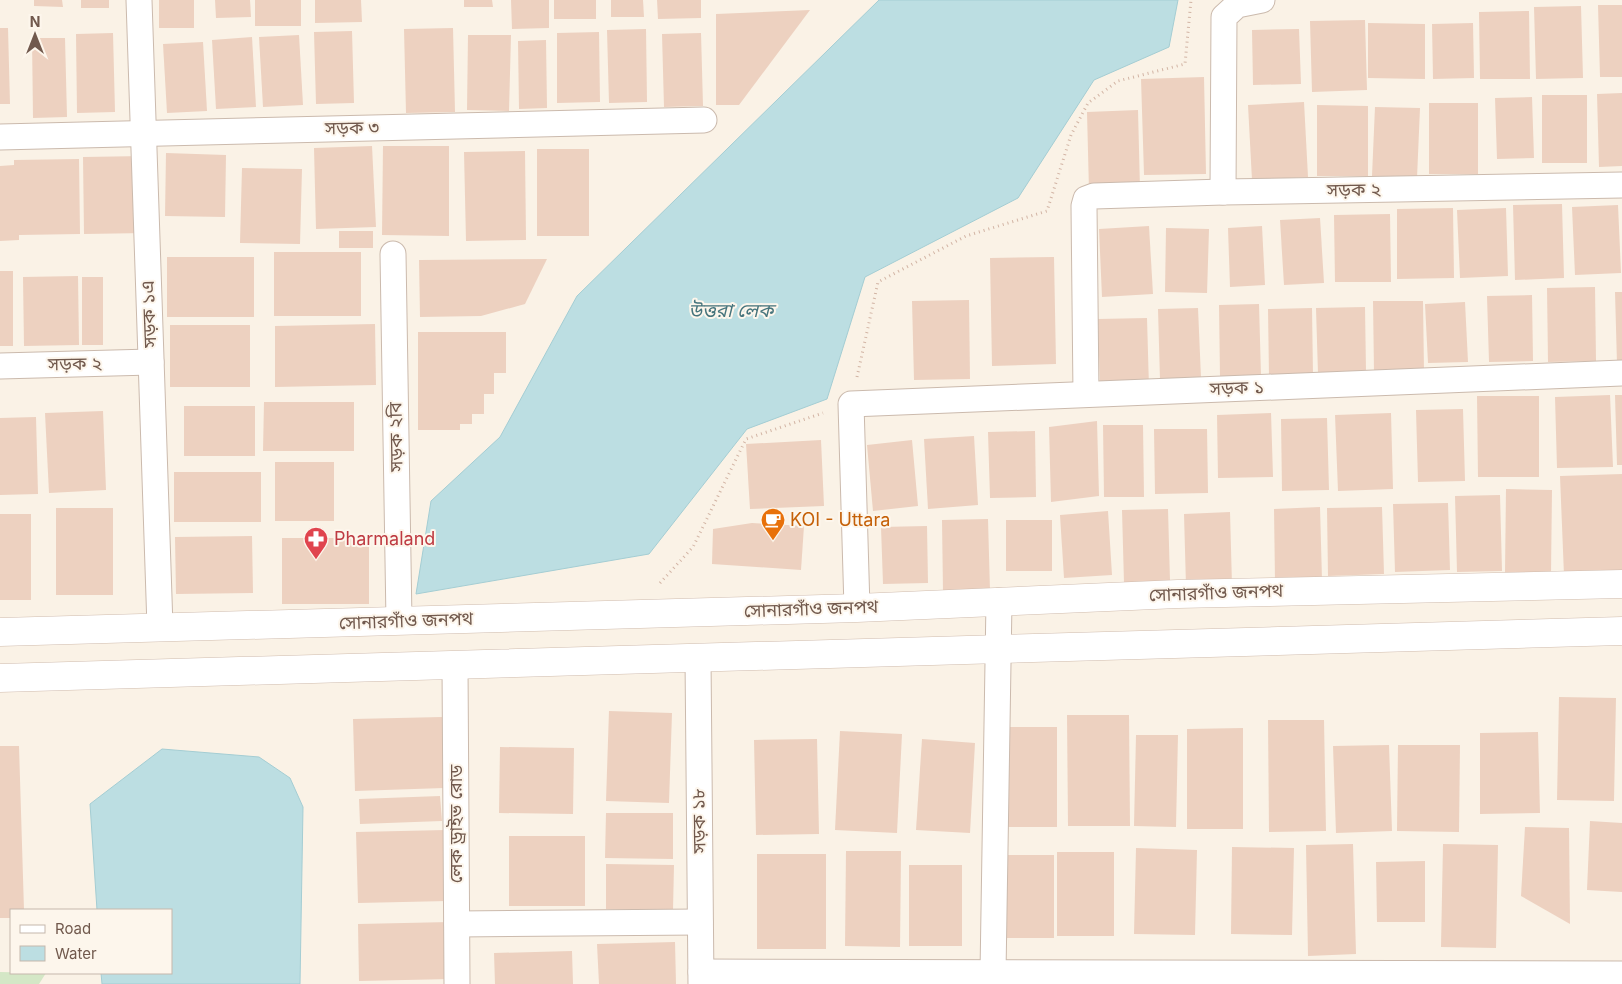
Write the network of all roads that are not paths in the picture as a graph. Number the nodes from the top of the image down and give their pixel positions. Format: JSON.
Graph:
{"nodes":[{"id":1,"x":139,"y":0,"type":"edge"},
{"id":2,"x":1262,"y":0,"type":"edge"},
{"id":3,"x":704,"y":120,"type":"dead end"},
{"id":4,"x":143,"y":133,"type":"junction"},
{"id":5,"x":0,"y":137,"type":"edge"},
{"id":6,"x":1622,"y":185,"type":"edge"},
{"id":7,"x":1223,"y":192,"type":"junction"},
{"id":8,"x":393,"y":254,"type":"dead end"},
{"id":9,"x":151,"y":362,"type":"junction"},
{"id":10,"x":0,"y":366,"type":"edge"},
{"id":11,"x":1622,"y":373,"type":"edge"},
{"id":12,"x":1086,"y":394,"type":"junction"},
{"id":13,"x":1622,"y":584,"type":"edge"},
{"id":14,"x":999,"y":601,"type":"junction"},
{"id":15,"x":857,"y":608,"type":"junction"},
{"id":16,"x":399,"y":621,"type":"junction"},
{"id":17,"x":160,"y":627,"type":"junction"},
{"id":18,"x":1622,"y":631,"type":"edge"},
{"id":19,"x":0,"y":632,"type":"edge"},
{"id":20,"x":997,"y":649,"type":"junction"},
{"id":21,"x":698,"y":658,"type":"junction"},
{"id":22,"x":455,"y":665,"type":"junction"},
{"id":23,"x":0,"y":678,"type":"edge"},
{"id":24,"x":700,"y":922,"type":"junction"},
{"id":25,"x":457,"y":924,"type":"junction"},
{"id":26,"x":992,"y":973,"type":"junction"},
{"id":27,"x":1622,"y":974,"type":"edge"},
{"id":28,"x":701,"y":978,"type":"edge"},
{"id":29,"x":952,"y":978,"type":"edge"},
{"id":30,"x":1197,"y":979,"type":"edge"},
{"id":31,"x":1499,"y":979,"type":"edge"},
{"id":32,"x":457,"y":984,"type":"edge"}],
"edges":[{"from":1,"to":4,"type":"street","name":"সড়ক ১এ"},
{"from":2,"to":7,"type":"street"},
{"from":3,"to":4,"type":"street","name":"সড়ক ৩"},
{"from":4,"to":5,"type":"street","name":"সড়ক ৩"},
{"from":4,"to":9,"type":"street","name":"সড়ক ১এ"},
{"from":6,"to":7,"type":"street","name":"সড়ক ২"},
{"from":7,"to":12,"type":"street","name":"সড়ক ২"},
{"from":8,"to":16,"type":"street","name":"সড়ক ২বি"},
{"from":9,"to":10,"type":"street","name":"সড়ক ২"},
{"from":9,"to":17,"type":"street","name":"সড়ক ১এ"},
{"from":11,"to":12,"type":"street","name":"সড়ক ১"},
{"from":12,"to":15,"type":"street","name":"সড়ক ১"},
{"from":13,"to":14,"type":"main road","name":"সোনারগাঁও জনপথ"},
{"from":14,"to":15,"type":"main road","name":"সোনারগাঁও জনপথ"},
{"from":14,"to":20,"type":"street"},
{"from":15,"to":16,"type":"main road","name":"সোনারগাঁও জনপথ"},
{"from":16,"to":17,"type":"main road","name":"সোনারগাঁও জনপথ"},
{"from":17,"to":19,"type":"main road","name":"সোনারগাঁও জনপথ"},
{"from":18,"to":20,"type":"main road"},
{"from":20,"to":21,"type":"main road"},
{"from":20,"to":26,"type":"street"},
{"from":21,"to":22,"type":"main road"},
{"from":21,"to":24,"type":"street","name":"সড়ক ১৮"},
{"from":22,"to":23,"type":"main road"},
{"from":22,"to":25,"type":"street","name":"লেক ড্রাইভ রোড"},
{"from":24,"to":25,"type":"street"},
{"from":24,"to":28,"type":"street","name":"সড়ক ১৮"},
{"from":25,"to":32,"type":"street","name":"লেক ড্রাইভ রোড"},
{"from":26,"to":29,"type":"street"},
{"from":26,"to":30,"type":"street"},
{"from":27,"to":31,"type":"street"},
{"from":28,"to":29,"type":"street"},
{"from":30,"to":31,"type":"street"}]}
